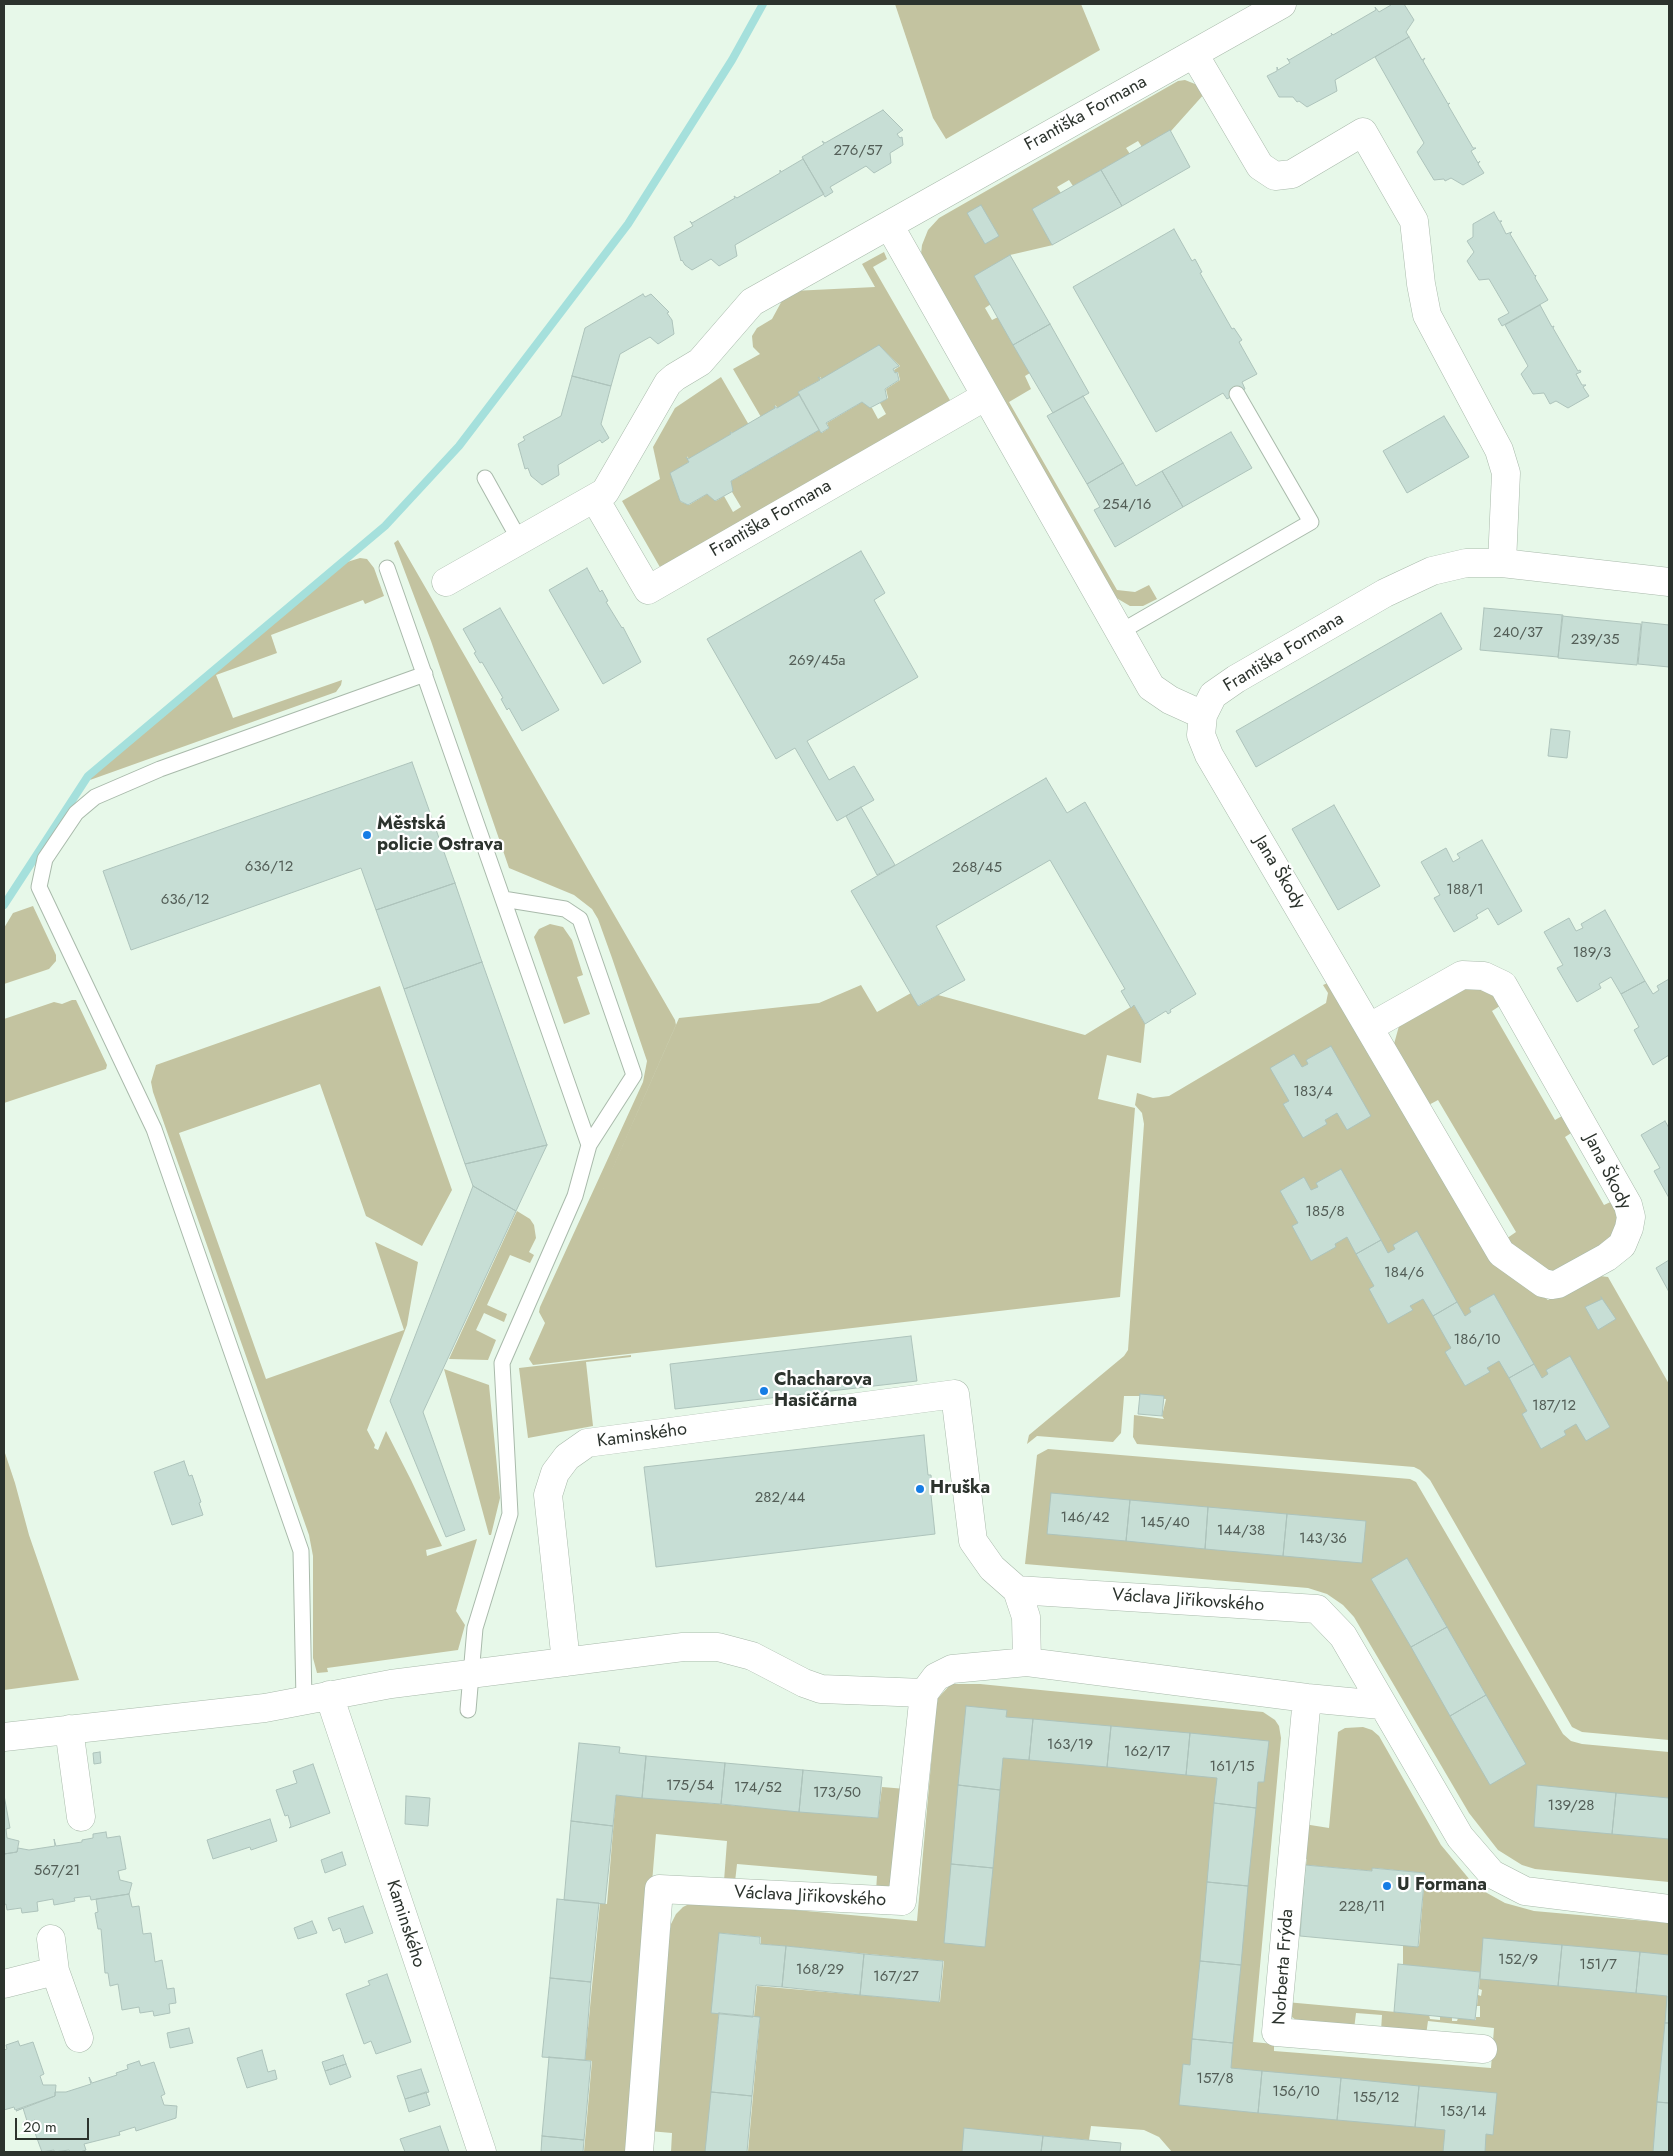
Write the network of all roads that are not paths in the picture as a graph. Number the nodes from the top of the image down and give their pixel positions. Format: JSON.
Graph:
{"nodes":[{"id":1,"x":1282,"y":4,"type":"edge"},
{"id":2,"x":1194,"y":54,"type":"junction"},
{"id":3,"x":890,"y":225,"type":"junction"},
{"id":4,"x":1237,"y":394,"type":"dead end"},
{"id":5,"x":986,"y":396,"type":"junction"},
{"id":6,"x":485,"y":478,"type":"dead end"},
{"id":7,"x":595,"y":499,"type":"junction"},
{"id":8,"x":520,"y":541,"type":"junction"},
{"id":9,"x":1502,"y":563,"type":"junction"},
{"id":10,"x":388,"y":568,"type":"dead end"},
{"id":11,"x":446,"y":582,"type":"dead end"},
{"id":12,"x":1669,"y":582,"type":"edge"},
{"id":13,"x":1120,"y":632,"type":"junction"},
{"id":14,"x":425,"y":674,"type":"junction"},
{"id":15,"x":1203,"y":715,"type":"junction"},
{"id":16,"x":503,"y":899,"type":"junction"},
{"id":17,"x":1370,"y":1026,"type":"junction"},
{"id":18,"x":589,"y":1145,"type":"junction"},
{"id":19,"x":1017,"y":1590,"type":"junction"},
{"id":20,"x":566,"y":1662,"type":"junction"},
{"id":21,"x":1027,"y":1662,"type":"junction"},
{"id":22,"x":470,"y":1674,"type":"junction"},
{"id":23,"x":924,"y":1693,"type":"junction"},
{"id":24,"x":316,"y":1698,"type":"junction"},
{"id":25,"x":1308,"y":1698,"type":"junction"},
{"id":26,"x":1381,"y":1705,"type":"junction"},
{"id":27,"x":468,"y":1710,"type":"dead end"},
{"id":28,"x":69,"y":1729,"type":"junction"},
{"id":29,"x":4,"y":1737,"type":"edge"},
{"id":30,"x":81,"y":1817,"type":"dead end"},
{"id":31,"x":1669,"y":1909,"type":"edge"},
{"id":32,"x":50,"y":1939,"type":"dead end"},
{"id":33,"x":55,"y":1971,"type":"junction"},
{"id":34,"x":4,"y":1984,"type":"edge"},
{"id":35,"x":80,"y":2038,"type":"dead end"},
{"id":36,"x":1483,"y":2049,"type":"dead end"},
{"id":37,"x":482,"y":2152,"type":"edge"},
{"id":38,"x":639,"y":2152,"type":"edge"}],
"edges":[{"from":1,"to":2,"type":"street","name":"Františka Formana"},
{"from":2,"to":3,"type":"street","name":"Františka Formana"},
{"from":2,"to":9,"type":"street"},
{"from":3,"to":5,"type":"street"},
{"from":3,"to":7,"type":"street","name":"Františka Formana"},
{"from":4,"to":13,"type":"lane"},
{"from":5,"to":7,"type":"street","name":"Františka Formana"},
{"from":5,"to":13,"type":"street"},
{"from":6,"to":8,"type":"lane"},
{"from":7,"to":8,"type":"street","name":"Františka Formana"},
{"from":8,"to":11,"type":"street","name":"Františka Formana"},
{"from":9,"to":12,"type":"street","name":"Františka Formana"},
{"from":9,"to":15,"type":"street","name":"Františka Formana"},
{"from":10,"to":14,"type":"lane"},
{"from":13,"to":15,"type":"street"},
{"from":14,"to":16,"type":"lane"},
{"from":14,"to":24,"type":"lane"},
{"from":15,"to":17,"type":"street","name":"Jana Škody"},
{"from":16,"to":18,"type":"lane"},
{"from":16,"to":18,"type":"lane"},
{"from":17,"to":17,"type":"street","name":"Jana Škody"},
{"from":18,"to":22,"type":"lane"},
{"from":19,"to":20,"type":"street","name":"Kaminského"},
{"from":19,"to":21,"type":"street"},
{"from":19,"to":26,"type":"street","name":"Václava Jiřikovského"},
{"from":20,"to":22,"type":"street"},
{"from":20,"to":23,"type":"street"},
{"from":21,"to":23,"type":"street"},
{"from":21,"to":25,"type":"street"},
{"from":22,"to":24,"type":"street"},
{"from":22,"to":27,"type":"lane"},
{"from":23,"to":38,"type":"street","name":"Václava Jiřikovského"},
{"from":24,"to":28,"type":"street"},
{"from":24,"to":37,"type":"street","name":"Kaminského"},
{"from":25,"to":26,"type":"street"},
{"from":25,"to":36,"type":"street","name":"Norberta Frýda"},
{"from":26,"to":31,"type":"street","name":"Václava Jiřikovského"},
{"from":28,"to":29,"type":"street"},
{"from":28,"to":30,"type":"street"},
{"from":32,"to":33,"type":"street"},
{"from":33,"to":34,"type":"street"},
{"from":33,"to":35,"type":"street"}]}
